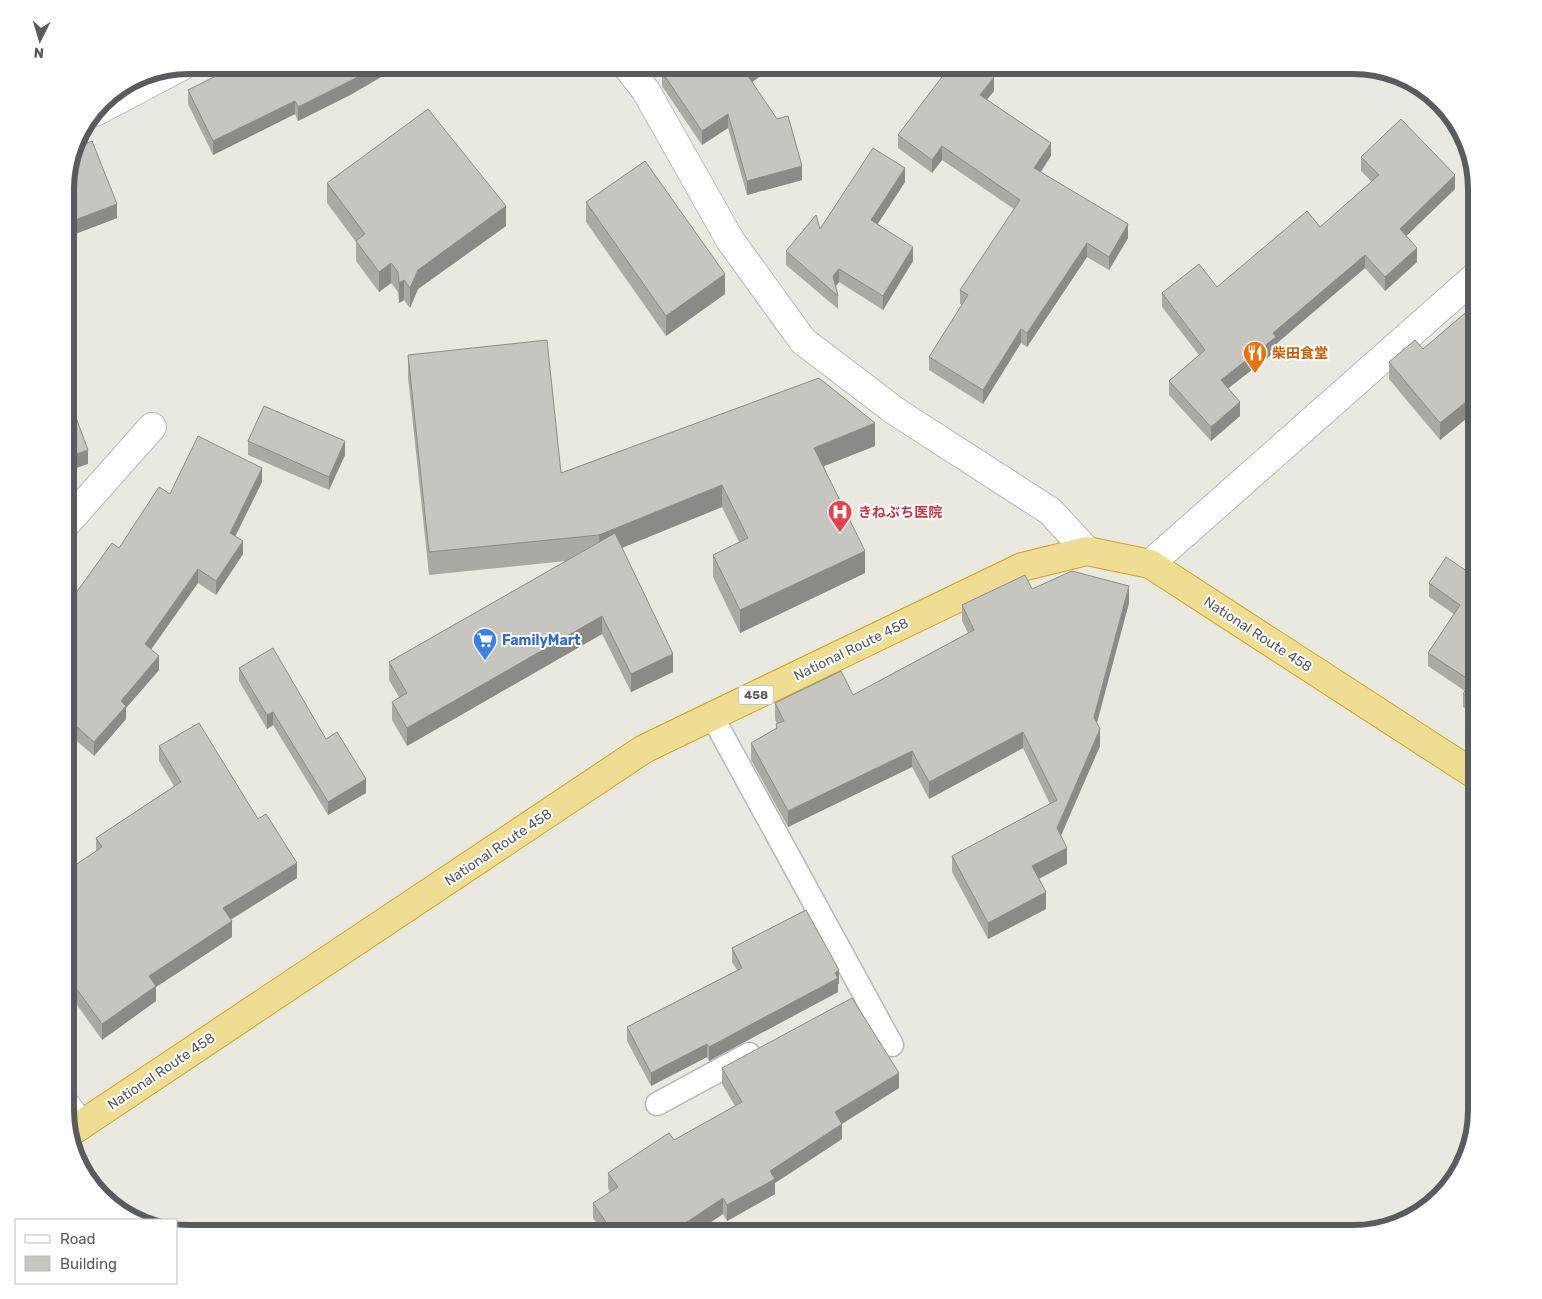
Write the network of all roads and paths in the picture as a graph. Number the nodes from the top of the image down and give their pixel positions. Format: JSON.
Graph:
{"nodes":[{"id":1,"x":639,"y":74,"type":"edge"},
{"id":2,"x":159,"y":78,"type":"edge"},
{"id":3,"x":111,"y":103,"type":"edge"},
{"id":4,"x":1468,"y":283,"type":"edge"},
{"id":5,"x":152,"y":428,"type":"dead end"},
{"id":6,"x":74,"y":515,"type":"edge"},
{"id":7,"x":1088,"y":551,"type":"junction"},
{"id":8,"x":1150,"y":564,"type":"junction"},
{"id":9,"x":712,"y":716,"type":"junction"},
{"id":10,"x":1468,"y":770,"type":"edge"},
{"id":11,"x":769,"y":1044,"type":"edge"},
{"id":12,"x":892,"y":1045,"type":"dead end"},
{"id":13,"x":658,"y":1104,"type":"dead end"},
{"id":14,"x":74,"y":1119,"type":"edge"}],
"edges":[{"from":1,"to":7,"type":"street"},
{"from":2,"to":3,"type":"street"},
{"from":4,"to":8,"type":"street"},
{"from":5,"to":6,"type":"street"},
{"from":7,"to":8,"type":"highway","name":"National Route 458","number":"458"},
{"from":7,"to":9,"type":"highway","name":"National Route 458","number":"458"},
{"from":8,"to":10,"type":"highway","name":"National Route 458","number":"458"},
{"from":9,"to":12,"type":"lane"},
{"from":9,"to":14,"type":"highway","name":"National Route 458","number":"458"},
{"from":11,"to":13,"type":"lane"}]}
